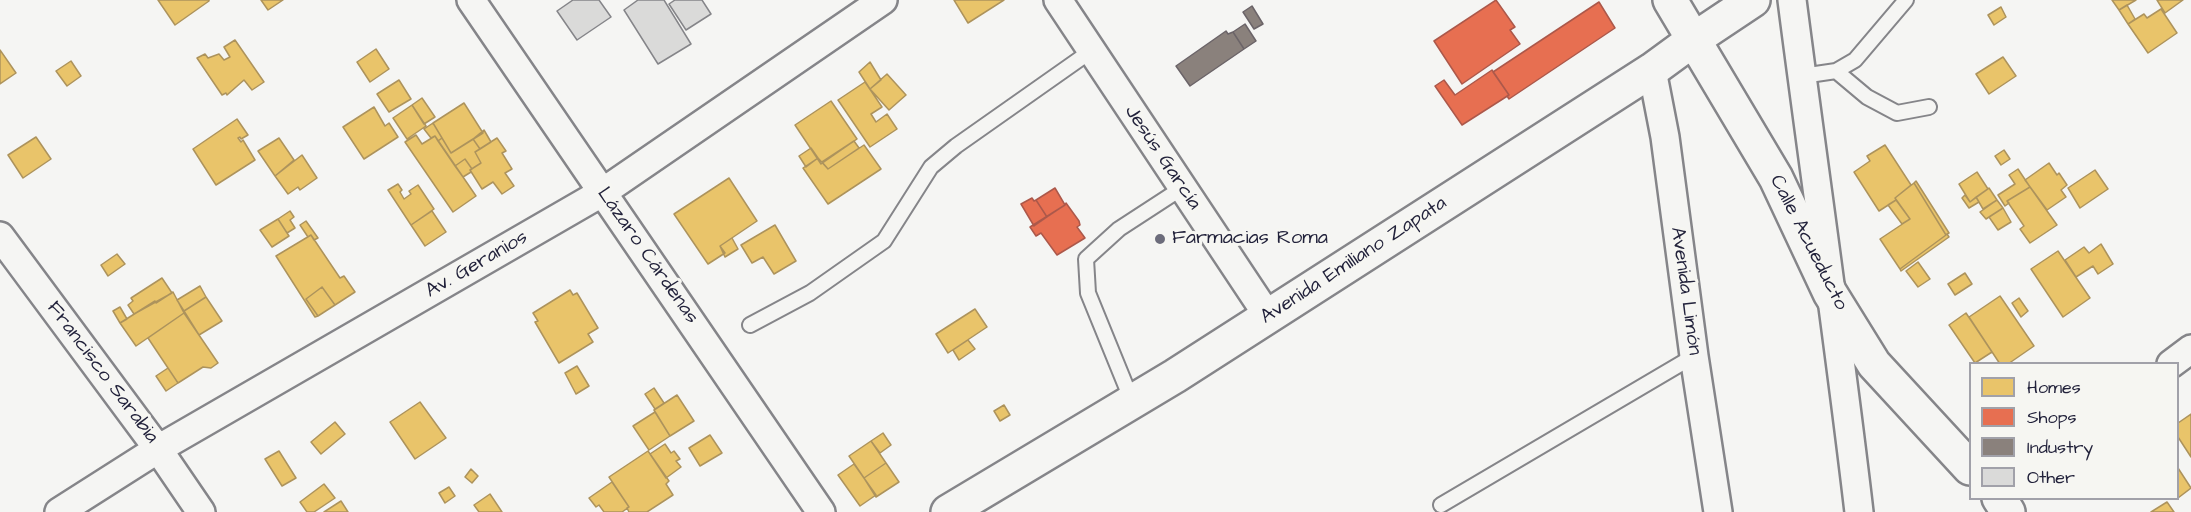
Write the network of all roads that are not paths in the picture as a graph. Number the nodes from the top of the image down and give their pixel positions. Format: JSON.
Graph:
{"nodes":[{"id":1,"x":471,"y":0,"type":"edge"},
{"id":2,"x":883,"y":0,"type":"edge"},
{"id":3,"x":1058,"y":0,"type":"edge"},
{"id":4,"x":1670,"y":0,"type":"edge"},
{"id":5,"x":1753,"y":0,"type":"edge"},
{"id":6,"x":1792,"y":0,"type":"edge"},
{"id":7,"x":1906,"y":0,"type":"edge"},
{"id":8,"x":1693,"y":40,"type":"junction"},
{"id":9,"x":1091,"y":51,"type":"junction"},
{"id":10,"x":1652,"y":70,"type":"junction"},
{"id":11,"x":1836,"y":71,"type":"junction"},
{"id":12,"x":1802,"y":76,"type":"junction"},
{"id":13,"x":1929,"y":107,"type":"dead end"},
{"id":14,"x":1182,"y":188,"type":"junction"},
{"id":15,"x":603,"y":192,"type":"junction"},
{"id":16,"x":0,"y":236,"type":"edge"},
{"id":17,"x":1830,"y":293,"type":"junction"},
{"id":18,"x":1268,"y":316,"type":"junction"},
{"id":19,"x":750,"y":326,"type":"dead end"},
{"id":20,"x":2191,"y":349,"type":"edge"},
{"id":21,"x":1694,"y":356,"type":"junction"},
{"id":22,"x":2172,"y":362,"type":"edge"},
{"id":23,"x":1133,"y":402,"type":"junction"},
{"id":24,"x":158,"y":449,"type":"junction"},
{"id":25,"x":1969,"y":466,"type":"edge"},
{"id":26,"x":1441,"y":505,"type":"dead end"},
{"id":27,"x":59,"y":512,"type":"edge"},
{"id":28,"x":201,"y":512,"type":"edge"},
{"id":29,"x":821,"y":512,"type":"edge"},
{"id":30,"x":948,"y":512,"type":"edge"},
{"id":31,"x":1718,"y":512,"type":"edge"},
{"id":32,"x":1859,"y":512,"type":"edge"}],
"edges":[{"from":1,"to":15,"type":"street","name":"Lázaro Cárdenas"},
{"from":2,"to":15,"type":"street","name":"Av. Geranios"},
{"from":3,"to":9,"type":"street","name":"Jesús García"},
{"from":4,"to":8,"type":"main road","name":"Calle Acueducto"},
{"from":5,"to":8,"type":"main road","name":"Avenida Emiliano Zapata"},
{"from":6,"to":12,"type":"street"},
{"from":7,"to":11,"type":"lane"},
{"from":8,"to":10,"type":"main road","name":"Avenida Emiliano Zapata"},
{"from":8,"to":17,"type":"main road","name":"Calle Acueducto"},
{"from":9,"to":14,"type":"street","name":"Jesús García"},
{"from":9,"to":19,"type":"lane"},
{"from":10,"to":18,"type":"main road","name":"Avenida Emiliano Zapata"},
{"from":10,"to":21,"type":"street","name":"Avenida Limón"},
{"from":11,"to":12,"type":"lane"},
{"from":11,"to":13,"type":"lane"},
{"from":12,"to":17,"type":"street"},
{"from":14,"to":18,"type":"street","name":"Jesús García"},
{"from":14,"to":23,"type":"lane"},
{"from":15,"to":24,"type":"street","name":"Av. Geranios"},
{"from":15,"to":29,"type":"street","name":"Lázaro Cárdenas"},
{"from":16,"to":24,"type":"street","name":"Francisco Sarabia"},
{"from":17,"to":25,"type":"main road","name":"Calle Acueducto"},
{"from":17,"to":32,"type":"street"},
{"from":18,"to":23,"type":"main road","name":"Avenida Emiliano Zapata"},
{"from":20,"to":22,"type":"street"},
{"from":21,"to":26,"type":"lane"},
{"from":21,"to":31,"type":"street","name":"Avenida Limón"},
{"from":23,"to":30,"type":"main road","name":"Avenida Emiliano Zapata"},
{"from":24,"to":27,"type":"street","name":"Av. Geranios"},
{"from":24,"to":28,"type":"street","name":"Francisco Sarabia"}]}
